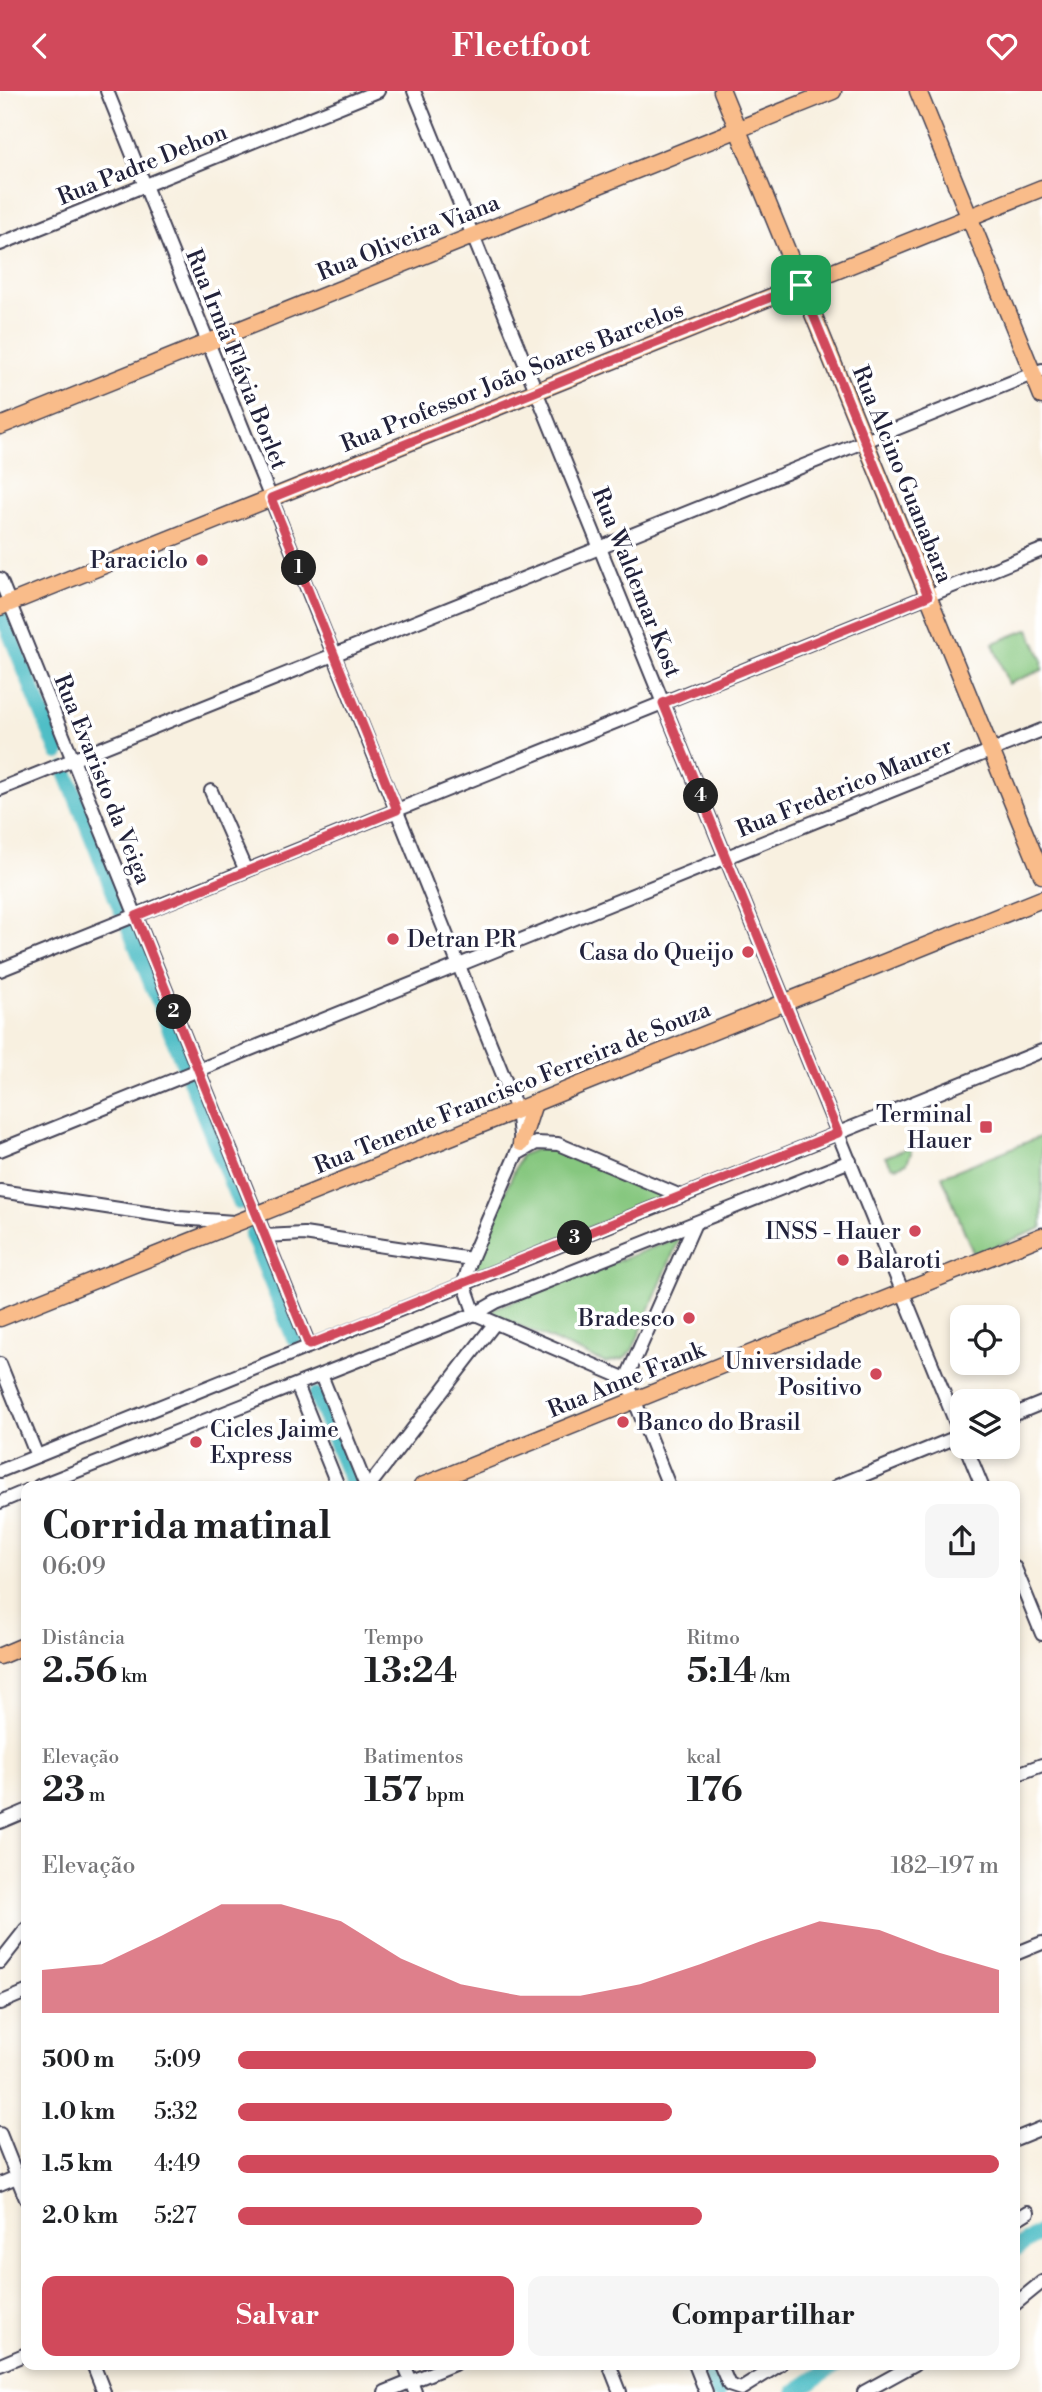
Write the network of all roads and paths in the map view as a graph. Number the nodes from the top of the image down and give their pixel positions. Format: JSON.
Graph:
{"nodes":[{"id":1,"x":107,"y":91,"type":"edge"},
{"id":2,"x":378,"y":91,"type":"edge"},
{"id":3,"x":414,"y":91,"type":"edge"},
{"id":4,"x":722,"y":91,"type":"edge"},
{"id":5,"x":833,"y":91,"type":"edge"},
{"id":6,"x":918,"y":91,"type":"edge"},
{"id":7,"x":738,"y":129,"type":"junction"},
{"id":8,"x":145,"y":185,"type":"junction"},
{"id":9,"x":1042,"y":188,"type":"edge"},
{"id":10,"x":969,"y":217,"type":"junction"},
{"id":11,"x":473,"y":236,"type":"junction"},
{"id":12,"x":0,"y":244,"type":"edge"},
{"id":13,"x":801,"y":285,"type":"junction"},
{"id":14,"x":208,"y":342,"type":"junction"},
{"id":15,"x":1037,"y":372,"type":"edge"},
{"id":16,"x":536,"y":391,"type":"junction"},
{"id":17,"x":1042,"y":396,"type":"edge"},
{"id":18,"x":0,"y":426,"type":"edge"},
{"id":19,"x":865,"y":441,"type":"junction"},
{"id":20,"x":271,"y":498,"type":"junction"},
{"id":21,"x":600,"y":548,"type":"junction"},
{"id":22,"x":1042,"y":551,"type":"edge"},
{"id":23,"x":0,"y":579,"type":"edge"},
{"id":24,"x":928,"y":596,"type":"junction"},
{"id":25,"x":5,"y":605,"type":"edge"},
{"id":26,"x":334,"y":655,"type":"junction"},
{"id":27,"x":663,"y":703,"type":"junction"},
{"id":28,"x":1042,"y":730,"type":"edge"},
{"id":29,"x":991,"y":751,"type":"junction"},
{"id":30,"x":73,"y":760,"type":"junction"},
{"id":31,"x":0,"y":789,"type":"edge"},
{"id":32,"x":211,"y":790,"type":"dead end"},
{"id":33,"x":397,"y":810,"type":"junction"},
{"id":34,"x":726,"y":857,"type":"junction"},
{"id":35,"x":246,"y":871,"type":"junction"},
{"id":36,"x":1042,"y":875,"type":"edge"},
{"id":37,"x":1042,"y":899,"type":"edge"},
{"id":38,"x":136,"y":916,"type":"junction"},
{"id":39,"x":459,"y":965,"type":"junction"},
{"id":40,"x":0,"y":970,"type":"edge"},
{"id":41,"x":785,"y":1002,"type":"junction"},
{"id":42,"x":1042,"y":1051,"type":"edge"},
{"id":43,"x":195,"y":1071,"type":"junction"},
{"id":44,"x":534,"y":1103,"type":"junction"},
{"id":45,"x":517,"y":1110,"type":"junction"},
{"id":46,"x":838,"y":1133,"type":"junction"},
{"id":47,"x":518,"y":1149,"type":"junction"},
{"id":48,"x":0,"y":1150,"type":"edge"},
{"id":49,"x":850,"y":1161,"type":"junction"},
{"id":50,"x":0,"y":1191,"type":"edge"},
{"id":51,"x":681,"y":1196,"type":"junction"},
{"id":52,"x":256,"y":1215,"type":"junction"},
{"id":53,"x":179,"y":1218,"type":"junction"},
{"id":54,"x":238,"y":1222,"type":"junction"},
{"id":55,"x":695,"y":1223,"type":"junction"},
{"id":56,"x":265,"y":1236,"type":"junction"},
{"id":57,"x":1042,"y":1236,"type":"edge"},
{"id":58,"x":189,"y":1242,"type":"junction"},
{"id":59,"x":471,"y":1259,"type":"junction"},
{"id":60,"x":464,"y":1283,"type":"junction"},
{"id":61,"x":903,"y":1292,"type":"junction"},
{"id":62,"x":475,"y":1314,"type":"junction"},
{"id":63,"x":0,"y":1318,"type":"edge"},
{"id":64,"x":495,"y":1322,"type":"junction"},
{"id":65,"x":309,"y":1345,"type":"junction"},
{"id":66,"x":0,"y":1364,"type":"edge"},
{"id":67,"x":321,"y":1375,"type":"junction"},
{"id":68,"x":626,"y":1379,"type":"junction"},
{"id":69,"x":297,"y":1385,"type":"junction"},
{"id":70,"x":635,"y":1400,"type":"junction"},
{"id":71,"x":1042,"y":1403,"type":"edge"},
{"id":72,"x":950,"y":1407,"type":"edge"},
{"id":73,"x":1020,"y":1412,"type":"edge"},
{"id":74,"x":950,"y":1444,"type":"edge"},
{"id":75,"x":37,"y":1456,"type":"junction"},
{"id":76,"x":971,"y":1459,"type":"edge"},
{"id":77,"x":0,"y":1471,"type":"edge"},
{"id":78,"x":55,"y":1481,"type":"edge"},
{"id":79,"x":336,"y":1481,"type":"edge"},
{"id":80,"x":366,"y":1481,"type":"edge"},
{"id":81,"x":372,"y":1481,"type":"edge"},
{"id":82,"x":434,"y":1481,"type":"edge"},
{"id":83,"x":667,"y":1481,"type":"edge"},
{"id":84,"x":850,"y":1481,"type":"edge"},
{"id":85,"x":980,"y":1481,"type":"edge"},
{"id":86,"x":21,"y":1493,"type":"edge"},
{"id":87,"x":0,"y":1501,"type":"edge"},
{"id":88,"x":1020,"y":1594,"type":"edge"},
{"id":89,"x":1042,"y":1634,"type":"edge"},
{"id":90,"x":21,"y":1647,"type":"edge"},
{"id":91,"x":0,"y":1656,"type":"edge"},
{"id":92,"x":1042,"y":1765,"type":"edge"},
{"id":93,"x":1020,"y":1773,"type":"edge"},
{"id":94,"x":21,"y":1813,"type":"edge"},
{"id":95,"x":0,"y":1822,"type":"edge"},
{"id":96,"x":21,"y":1935,"type":"edge"},
{"id":97,"x":1042,"y":1943,"type":"edge"},
{"id":98,"x":1020,"y":1952,"type":"edge"},
{"id":99,"x":0,"y":1962,"type":"edge"},
{"id":100,"x":21,"y":1994,"type":"edge"},
{"id":101,"x":0,"y":2003,"type":"edge"},
{"id":102,"x":1042,"y":2129,"type":"edge"},
{"id":103,"x":0,"y":2134,"type":"edge"},
{"id":104,"x":1020,"y":2137,"type":"edge"},
{"id":105,"x":21,"y":2173,"type":"edge"},
{"id":106,"x":21,"y":2175,"type":"edge"},
{"id":107,"x":0,"y":2184,"type":"edge"},
{"id":108,"x":1028,"y":2212,"type":"dead end"},
{"id":109,"x":1020,"y":2217,"type":"edge"},
{"id":110,"x":1042,"y":2282,"type":"edge"},
{"id":111,"x":1020,"y":2300,"type":"edge"},
{"id":112,"x":21,"y":2356,"type":"edge"},
{"id":113,"x":0,"y":2365,"type":"edge"},
{"id":114,"x":95,"y":2370,"type":"edge"},
{"id":115,"x":406,"y":2370,"type":"edge"},
{"id":116,"x":443,"y":2370,"type":"edge"},
{"id":117,"x":611,"y":2370,"type":"edge"},
{"id":118,"x":697,"y":2370,"type":"edge"},
{"id":119,"x":722,"y":2370,"type":"edge"},
{"id":120,"x":772,"y":2370,"type":"edge"},
{"id":121,"x":904,"y":2370,"type":"edge"},
{"id":122,"x":413,"y":2387,"type":"edge"},
{"id":123,"x":104,"y":2392,"type":"edge"},
{"id":124,"x":385,"y":2392,"type":"edge"},
{"id":125,"x":620,"y":2392,"type":"edge"},
{"id":126,"x":706,"y":2392,"type":"edge"},
{"id":127,"x":864,"y":2392,"type":"edge"}],
"edges":[{"from":1,"to":8,"type":"street","name":"Rua Irmã Flávia Borlet"},
{"from":2,"to":8,"type":"street","name":"Rua Padre Dehon"},
{"from":3,"to":11,"type":"street","name":"Rua Waldemar Kost"},
{"from":4,"to":7,"type":"main road","name":"Rua Alcino Guanabara"},
{"from":5,"to":7,"type":"main road","name":"Rua Oliveira Viana"},
{"from":6,"to":10,"type":"main road"},
{"from":7,"to":11,"type":"main road","name":"Rua Oliveira Viana"},
{"from":7,"to":13,"type":"main road","name":"Rua Alcino Guanabara"},
{"from":8,"to":12,"type":"street","name":"Rua Padre Dehon"},
{"from":8,"to":14,"type":"street","name":"Rua Irmã Flávia Borlet"},
{"from":9,"to":10,"type":"main road","name":"Rua Professor João Soares Barcelos"},
{"from":10,"to":13,"type":"main road","name":"Rua Professor João Soares Barcelos"},
{"from":10,"to":15,"type":"main road"},
{"from":11,"to":14,"type":"main road","name":"Rua Oliveira Viana"},
{"from":11,"to":16,"type":"street","name":"Rua Waldemar Kost"},
{"from":13,"to":16,"type":"main road","name":"Rua Professor João Soares Barcelos"},
{"from":13,"to":19,"type":"main road","name":"Rua Alcino Guanabara"},
{"from":14,"to":18,"type":"main road","name":"Rua Oliveira Viana"},
{"from":14,"to":20,"type":"street","name":"Rua Irmã Flávia Borlet"},
{"from":15,"to":17,"type":"main road"},
{"from":15,"to":19,"type":"street"},
{"from":16,"to":20,"type":"main road","name":"Rua Professor João Soares Barcelos"},
{"from":16,"to":21,"type":"street","name":"Rua Waldemar Kost"},
{"from":19,"to":21,"type":"street"},
{"from":19,"to":24,"type":"main road","name":"Rua Alcino Guanabara"},
{"from":20,"to":25,"type":"main road","name":"Rua Professor João Soares Barcelos"},
{"from":20,"to":26,"type":"street","name":"Rua Irmã Flávia Borlet"},
{"from":21,"to":26,"type":"street"},
{"from":21,"to":27,"type":"street","name":"Rua Waldemar Kost"},
{"from":22,"to":24,"type":"street"},
{"from":23,"to":25,"type":"street","name":"Rua Evaristo da Veiga"},
{"from":24,"to":27,"type":"street"},
{"from":24,"to":29,"type":"main road","name":"Rua Alcino Guanabara"},
{"from":25,"to":30,"type":"street","name":"Rua Evaristo da Veiga"},
{"from":26,"to":30,"type":"street"},
{"from":26,"to":33,"type":"street","name":"Rua Irmã Flávia Borlet"},
{"from":27,"to":33,"type":"street"},
{"from":27,"to":34,"type":"street","name":"Rua Waldemar Kost"},
{"from":28,"to":29,"type":"street","name":"Rua Frederico Maurer"},
{"from":29,"to":34,"type":"street","name":"Rua Frederico Maurer"},
{"from":29,"to":36,"type":"main road","name":"Rua Alcino Guanabara"},
{"from":30,"to":31,"type":"street"},
{"from":30,"to":38,"type":"street","name":"Rua Evaristo da Veiga"},
{"from":32,"to":35,"type":"street"},
{"from":33,"to":35,"type":"street"},
{"from":33,"to":39,"type":"street","name":"Rua Irmã Flávia Borlet"},
{"from":34,"to":39,"type":"street","name":"Rua Frederico Maurer"},
{"from":34,"to":41,"type":"street","name":"Rua Waldemar Kost"},
{"from":35,"to":38,"type":"street"},
{"from":37,"to":41,"type":"main road","name":"Rua Tenente Francisco Ferreira de Souza"},
{"from":38,"to":40,"type":"street"},
{"from":38,"to":43,"type":"street","name":"Rua Evaristo da Veiga"},
{"from":39,"to":43,"type":"street","name":"Rua Frederico Maurer"},
{"from":39,"to":45,"type":"street","name":"Rua Irmã Flávia Borlet"},
{"from":41,"to":44,"type":"main road","name":"Rua Tenente Francisco Ferreira de Souza"},
{"from":41,"to":46,"type":"street","name":"Rua Waldemar Kost"},
{"from":42,"to":46,"type":"street"},
{"from":43,"to":48,"type":"street","name":"Rua Frederico Maurer"},
{"from":43,"to":52,"type":"street","name":"Rua Evaristo da Veiga"},
{"from":44,"to":45,"type":"main road","name":"Rua Tenente Francisco Ferreira de Souza"},
{"from":44,"to":47,"type":"main road"},
{"from":45,"to":47,"type":"street","name":"Rua Irmã Flávia Borlet"},
{"from":45,"to":52,"type":"main road","name":"Rua Tenente Francisco Ferreira de Souza"},
{"from":46,"to":49,"type":"street","name":"Rua Waldemar Kost"},
{"from":46,"to":51,"type":"street"},
{"from":47,"to":51,"type":"street"},
{"from":47,"to":59,"type":"street"},
{"from":49,"to":55,"type":"street"},
{"from":49,"to":61,"type":"street","name":"Rua Waldemar Kost"},
{"from":50,"to":53,"type":"street"},
{"from":51,"to":60,"type":"street"},
{"from":52,"to":54,"type":"main road","name":"Rua Tenente Francisco Ferreira de Souza"},
{"from":52,"to":56,"type":"street","name":"Rua Evaristo da Veiga"},
{"from":53,"to":54,"type":"street"},
{"from":53,"to":58,"type":"street"},
{"from":54,"to":58,"type":"main road","name":"Rua Tenente Francisco Ferreira de Souza"},
{"from":55,"to":62,"type":"street"},
{"from":55,"to":68,"type":"street"},
{"from":56,"to":59,"type":"street"},
{"from":56,"to":65,"type":"street","name":"Rua Evaristo da Veiga"},
{"from":57,"to":61,"type":"main road","name":"Rua Anne Frank"},
{"from":58,"to":63,"type":"main road","name":"Rua Tenente Francisco Ferreira de Souza"},
{"from":59,"to":60,"type":"street"},
{"from":60,"to":62,"type":"street"},
{"from":60,"to":65,"type":"street"},
{"from":61,"to":70,"type":"main road","name":"Rua Anne Frank"},
{"from":61,"to":72,"type":"street","name":"Rua Waldemar Kost"},
{"from":62,"to":64,"type":"street"},
{"from":62,"to":67,"type":"street"},
{"from":64,"to":68,"type":"street"},
{"from":64,"to":81,"type":"street"},
{"from":65,"to":75,"type":"street"},
{"from":66,"to":75,"type":"street"},
{"from":67,"to":69,"type":"street"},
{"from":67,"to":80,"type":"street"},
{"from":68,"to":70,"type":"street"},
{"from":69,"to":78,"type":"street"},
{"from":69,"to":79,"type":"street"},
{"from":70,"to":82,"type":"main road","name":"Rua Anne Frank"},
{"from":70,"to":83,"type":"street"},
{"from":71,"to":73,"type":"street"},
{"from":74,"to":84,"type":"street"},
{"from":75,"to":77,"type":"street"},
{"from":76,"to":85,"type":"street","name":"Rua Waldemar Kost"},
{"from":86,"to":87,"type":"street"},
{"from":88,"to":89,"type":"street"},
{"from":90,"to":91,"type":"main road"},
{"from":92,"to":93,"type":"street"},
{"from":94,"to":95,"type":"street"},
{"from":96,"to":99,"type":"street"},
{"from":97,"to":98,"type":"street"},
{"from":100,"to":101,"type":"street"},
{"from":102,"to":104,"type":"street"},
{"from":103,"to":105,"type":"street"},
{"from":106,"to":107,"type":"street"},
{"from":108,"to":109,"type":"street"},
{"from":110,"to":111,"type":"street"},
{"from":112,"to":113,"type":"street"},
{"from":114,"to":123,"type":"street"},
{"from":115,"to":122,"type":"street"},
{"from":116,"to":122,"type":"street"},
{"from":117,"to":125,"type":"street"},
{"from":118,"to":126,"type":"street"},
{"from":119,"to":120,"type":"street"},
{"from":121,"to":127,"type":"street"},
{"from":122,"to":124,"type":"street"}]}
